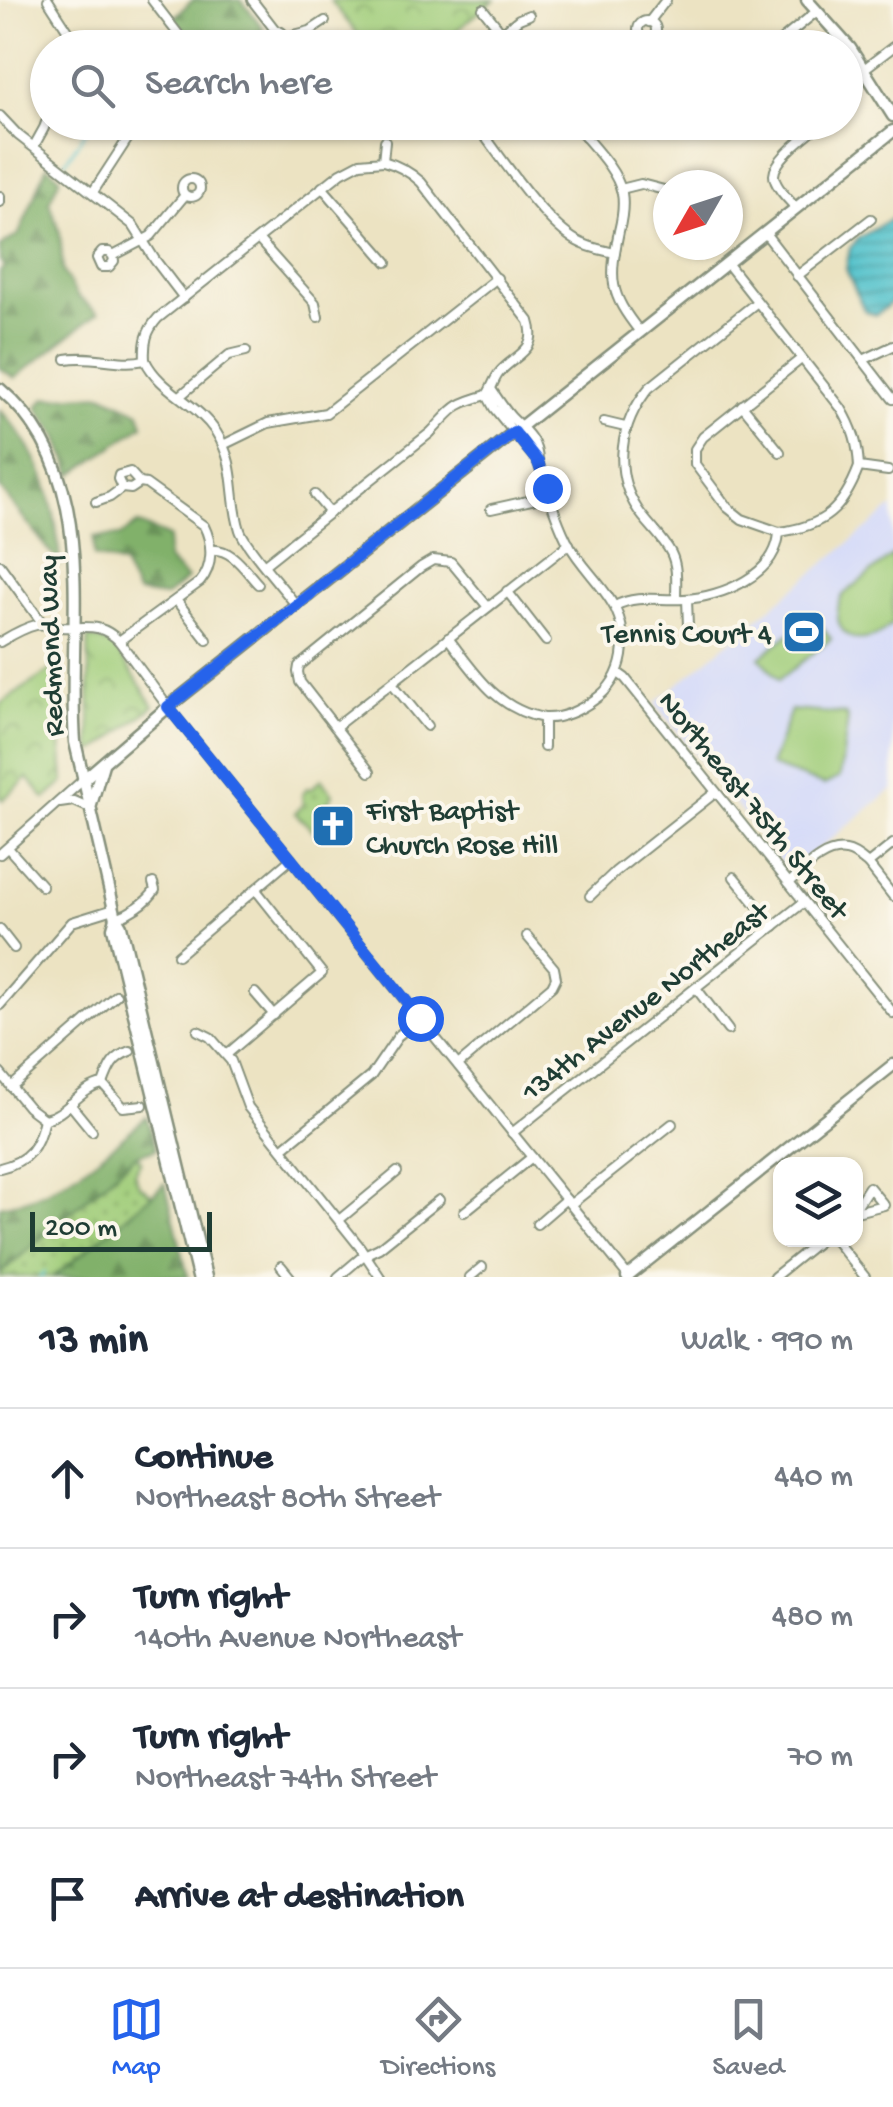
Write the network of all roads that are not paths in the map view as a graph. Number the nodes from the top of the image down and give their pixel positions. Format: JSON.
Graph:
{"nodes":[{"id":1,"x":44,"y":0,"type":"edge"},
{"id":2,"x":152,"y":0,"type":"edge"},
{"id":3,"x":252,"y":0,"type":"edge"},
{"id":4,"x":666,"y":0,"type":"edge"},
{"id":5,"x":807,"y":0,"type":"edge"},
{"id":6,"x":483,"y":9,"type":"dead end"},
{"id":7,"x":816,"y":10,"type":"junction"},
{"id":8,"x":529,"y":14,"type":"dead end"},
{"id":9,"x":325,"y":22,"type":"dead end"},
{"id":10,"x":650,"y":22,"type":"dead end"},
{"id":11,"x":67,"y":30,"type":"edge"},
{"id":12,"x":176,"y":30,"type":"edge"},
{"id":13,"x":275,"y":30,"type":"edge"},
{"id":14,"x":312,"y":30,"type":"edge"},
{"id":15,"x":500,"y":30,"type":"edge"},
{"id":16,"x":510,"y":30,"type":"edge"},
{"id":17,"x":793,"y":30,"type":"edge"},
{"id":18,"x":834,"y":30,"type":"edge"},
{"id":19,"x":893,"y":48,"type":"edge"},
{"id":20,"x":864,"y":69,"type":"joint"},
{"id":21,"x":0,"y":116,"type":"edge"},
{"id":22,"x":893,"y":116,"type":"edge"},
{"id":23,"x":893,"y":131,"type":"edge"},
{"id":24,"x":37,"y":140,"type":"edge"},
{"id":25,"x":125,"y":140,"type":"edge"},
{"id":26,"x":488,"y":140,"type":"edge"},
{"id":27,"x":587,"y":140,"type":"edge"},
{"id":28,"x":801,"y":140,"type":"edge"},
{"id":29,"x":385,"y":141,"type":"dead end"},
{"id":30,"x":34,"y":146,"type":"junction"},
{"id":31,"x":383,"y":161,"type":"junction"},
{"id":32,"x":322,"y":187,"type":"junction"},
{"id":33,"x":653,"y":187,"type":"edge"},
{"id":34,"x":620,"y":189,"type":"junction"},
{"id":35,"x":93,"y":192,"type":"junction"},
{"id":36,"x":186,"y":195,"type":"dead end"},
{"id":37,"x":796,"y":208,"type":"junction"},
{"id":38,"x":871,"y":219,"type":"dead end"},
{"id":39,"x":764,"y":233,"type":"junction"},
{"id":40,"x":258,"y":239,"type":"junction"},
{"id":41,"x":144,"y":241,"type":"junction"},
{"id":42,"x":615,"y":253,"type":"junction"},
{"id":43,"x":113,"y":256,"type":"dead end"},
{"id":44,"x":387,"y":262,"type":"dead end"},
{"id":45,"x":727,"y":263,"type":"junction"},
{"id":46,"x":797,"y":276,"type":"junction"},
{"id":47,"x":497,"y":278,"type":"junction"},
{"id":48,"x":184,"y":298,"type":"junction"},
{"id":49,"x":757,"y":302,"type":"junction"},
{"id":50,"x":318,"y":317,"type":"dead end"},
{"id":51,"x":640,"y":332,"type":"junction"},
{"id":52,"x":532,"y":338,"type":"junction"},
{"id":53,"x":542,"y":340,"type":"dead end"},
{"id":54,"x":893,"y":346,"type":"edge"},
{"id":55,"x":246,"y":351,"type":"dead end"},
{"id":56,"x":66,"y":359,"type":"dead end"},
{"id":57,"x":802,"y":359,"type":"junction"},
{"id":58,"x":145,"y":360,"type":"junction"},
{"id":59,"x":863,"y":360,"type":"junction"},
{"id":60,"x":0,"y":389,"type":"edge"},
{"id":61,"x":490,"y":392,"type":"junction"},
{"id":62,"x":180,"y":396,"type":"junction"},
{"id":63,"x":893,"y":399,"type":"edge"},
{"id":64,"x":742,"y":405,"type":"junction"},
{"id":65,"x":604,"y":422,"type":"dead end"},
{"id":66,"x":625,"y":428,"type":"junction"},
{"id":67,"x":518,"y":429,"type":"junction"},
{"id":68,"x":223,"y":445,"type":"junction"},
{"id":69,"x":780,"y":452,"type":"dead end"},
{"id":70,"x":859,"y":467,"type":"junction"},
{"id":71,"x":888,"y":471,"type":"dead end"},
{"id":72,"x":140,"y":482,"type":"junction"},
{"id":73,"x":122,"y":488,"type":"junction"},
{"id":74,"x":315,"y":495,"type":"dead end"},
{"id":75,"x":550,"y":496,"type":"junction"},
{"id":76,"x":96,"y":502,"type":"dead end"},
{"id":77,"x":492,"y":509,"type":"dead end"},
{"id":78,"x":330,"y":513,"type":"junction"},
{"id":79,"x":779,"y":532,"type":"junction"},
{"id":80,"x":569,"y":544,"type":"junction"},
{"id":81,"x":211,"y":550,"type":"junction"},
{"id":82,"x":265,"y":564,"type":"junction"},
{"id":83,"x":0,"y":565,"type":"edge"},
{"id":84,"x":258,"y":584,"type":"dead end"},
{"id":85,"x":507,"y":592,"type":"junction"},
{"id":86,"x":676,"y":599,"type":"junction"},
{"id":87,"x":687,"y":599,"type":"junction"},
{"id":88,"x":176,"y":600,"type":"junction"},
{"id":89,"x":296,"y":605,"type":"junction"},
{"id":90,"x":614,"y":606,"type":"junction"},
{"id":91,"x":488,"y":607,"type":"junction"},
{"id":92,"x":43,"y":624,"type":"junction"},
{"id":93,"x":75,"y":626,"type":"junction"},
{"id":94,"x":688,"y":626,"type":"dead end"},
{"id":95,"x":448,"y":638,"type":"junction"},
{"id":96,"x":208,"y":640,"type":"dead end"},
{"id":97,"x":119,"y":641,"type":"junction"},
{"id":98,"x":546,"y":641,"type":"dead end"},
{"id":99,"x":0,"y":642,"type":"edge"},
{"id":100,"x":618,"y":674,"type":"junction"},
{"id":101,"x":392,"y":683,"type":"junction"},
{"id":102,"x":168,"y":707,"type":"junction"},
{"id":103,"x":544,"y":718,"type":"junction"},
{"id":104,"x":427,"y":726,"type":"dead end"},
{"id":105,"x":335,"y":727,"type":"junction"},
{"id":106,"x":544,"y":747,"type":"dead end"},
{"id":107,"x":77,"y":748,"type":"junction"},
{"id":108,"x":104,"y":763,"type":"junction"},
{"id":109,"x":370,"y":772,"type":"dead end"},
{"id":110,"x":83,"y":780,"type":"junction"},
{"id":111,"x":716,"y":792,"type":"junction"},
{"id":112,"x":56,"y":804,"type":"junction"},
{"id":113,"x":90,"y":808,"type":"junction"},
{"id":114,"x":893,"y":844,"type":"edge"},
{"id":115,"x":4,"y":851,"type":"edge"},
{"id":116,"x":291,"y":859,"type":"junction"},
{"id":117,"x":868,"y":864,"type":"junction"},
{"id":118,"x":734,"y":877,"type":"dead end"},
{"id":119,"x":153,"y":882,"type":"dead end"},
{"id":120,"x":789,"y":882,"type":"junction"},
{"id":121,"x":42,"y":886,"type":"dead end"},
{"id":122,"x":256,"y":890,"type":"junction"},
{"id":123,"x":590,"y":896,"type":"dead end"},
{"id":124,"x":893,"y":896,"type":"edge"},
{"id":125,"x":804,"y":902,"type":"junction"},
{"id":126,"x":115,"y":913,"type":"junction"},
{"id":127,"x":774,"y":926,"type":"junction"},
{"id":128,"x":0,"y":930,"type":"edge"},
{"id":129,"x":527,"y":936,"type":"dead end"},
{"id":130,"x":14,"y":948,"type":"dead end"},
{"id":131,"x":178,"y":955,"type":"dead end"},
{"id":132,"x":696,"y":988,"type":"junction"},
{"id":133,"x":255,"y":993,"type":"dead end"},
{"id":134,"x":116,"y":995,"type":"dead end"},
{"id":135,"x":0,"y":1005,"type":"edge"},
{"id":136,"x":893,"y":1013,"type":"edge"},
{"id":137,"x":274,"y":1014,"type":"junction"},
{"id":138,"x":420,"y":1018,"type":"junction"},
{"id":139,"x":728,"y":1030,"type":"dead end"},
{"id":140,"x":198,"y":1031,"type":"dead end"},
{"id":141,"x":130,"y":1052,"type":"dead end"},
{"id":142,"x":226,"y":1055,"type":"junction"},
{"id":143,"x":893,"y":1064,"type":"edge"},
{"id":144,"x":458,"y":1065,"type":"junction"},
{"id":145,"x":0,"y":1073,"type":"edge"},
{"id":146,"x":104,"y":1084,"type":"junction"},
{"id":147,"x":11,"y":1087,"type":"junction"},
{"id":148,"x":70,"y":1104,"type":"junction"},
{"id":149,"x":144,"y":1105,"type":"dead end"},
{"id":150,"x":44,"y":1119,"type":"junction"},
{"id":151,"x":672,"y":1124,"type":"dead end"},
{"id":152,"x":92,"y":1131,"type":"dead end"},
{"id":153,"x":512,"y":1133,"type":"junction"},
{"id":154,"x":282,"y":1150,"type":"junction"},
{"id":155,"x":532,"y":1156,"type":"junction"},
{"id":156,"x":0,"y":1168,"type":"edge"},
{"id":157,"x":397,"y":1172,"type":"dead end"},
{"id":158,"x":439,"y":1200,"type":"dead end"},
{"id":159,"x":568,"y":1202,"type":"junction"},
{"id":160,"x":464,"y":1212,"type":"dead end"},
{"id":161,"x":339,"y":1220,"type":"junction"},
{"id":162,"x":537,"y":1224,"type":"dead end"},
{"id":163,"x":811,"y":1247,"type":"edge"},
{"id":164,"x":842,"y":1247,"type":"edge"},
{"id":165,"x":364,"y":1255,"type":"junction"},
{"id":166,"x":281,"y":1266,"type":"dead end"},
{"id":167,"x":482,"y":1267,"type":"dead end"},
{"id":168,"x":628,"y":1276,"type":"edge"},
{"id":169,"x":198,"y":1277,"type":"edge"},
{"id":170,"x":206,"y":1277,"type":"edge"},
{"id":171,"x":290,"y":1277,"type":"edge"},
{"id":172,"x":338,"y":1277,"type":"edge"},
{"id":173,"x":380,"y":1277,"type":"edge"},
{"id":174,"x":470,"y":1277,"type":"edge"},
{"id":175,"x":774,"y":1277,"type":"edge"},
{"id":176,"x":866,"y":1277,"type":"edge"}],
"edges":[{"from":1,"to":11,"type":"street"},
{"from":2,"to":12,"type":"street"},
{"from":3,"to":13,"type":"street"},
{"from":4,"to":10,"type":"street"},
{"from":5,"to":7,"type":"main road"},
{"from":6,"to":15,"type":"street"},
{"from":7,"to":17,"type":"street"},
{"from":7,"to":18,"type":"main road"},
{"from":8,"to":16,"type":"street"},
{"from":9,"to":14,"type":"street"},
{"from":19,"to":20,"type":"street"},
{"from":20,"to":22,"type":"main road"},
{"from":21,"to":30,"type":"street"},
{"from":23,"to":37,"type":"main road"},
{"from":24,"to":30,"type":"street"},
{"from":25,"to":35,"type":"street"},
{"from":26,"to":42,"type":"street"},
{"from":27,"to":34,"type":"street"},
{"from":28,"to":37,"type":"street"},
{"from":29,"to":31,"type":"street"},
{"from":30,"to":35,"type":"street"},
{"from":31,"to":32,"type":"street"},
{"from":31,"to":47,"type":"street"},
{"from":32,"to":40,"type":"street"},
{"from":32,"to":44,"type":"street"},
{"from":33,"to":34,"type":"street"},
{"from":34,"to":42,"type":"street"},
{"from":35,"to":41,"type":"street"},
{"from":36,"to":41,"type":"street"},
{"from":37,"to":39,"type":"main road"},
{"from":38,"to":46,"type":"street"},
{"from":39,"to":45,"type":"main road"},
{"from":39,"to":46,"type":"street"},
{"from":40,"to":48,"type":"street"},
{"from":40,"to":50,"type":"street"},
{"from":41,"to":43,"type":"street"},
{"from":41,"to":48,"type":"street"},
{"from":42,"to":51,"type":"street"},
{"from":45,"to":49,"type":"street"},
{"from":45,"to":51,"type":"main road"},
{"from":46,"to":59,"type":"street"},
{"from":47,"to":52,"type":"street"},
{"from":47,"to":68,"type":"street"},
{"from":48,"to":58,"type":"street"},
{"from":49,"to":57,"type":"street"},
{"from":49,"to":66,"type":"street"},
{"from":51,"to":67,"type":"main road"},
{"from":52,"to":53,"type":"street"},
{"from":52,"to":61,"type":"street"},
{"from":54,"to":59,"type":"street"},
{"from":55,"to":62,"type":"street"},
{"from":56,"to":58,"type":"street"},
{"from":57,"to":64,"type":"street"},
{"from":57,"to":70,"type":"street"},
{"from":58,"to":62,"type":"street"},
{"from":59,"to":63,"type":"street"},
{"from":60,"to":93,"type":"main road","name":"Redmond Way"},
{"from":61,"to":67,"type":"street"},
{"from":61,"to":78,"type":"street"},
{"from":62,"to":68,"type":"street"},
{"from":64,"to":69,"type":"street"},
{"from":64,"to":79,"type":"street"},
{"from":65,"to":66,"type":"street"},
{"from":66,"to":86,"type":"street"},
{"from":67,"to":75,"type":"street"},
{"from":67,"to":89,"type":"main road"},
{"from":68,"to":82,"type":"street"},
{"from":70,"to":71,"type":"street"},
{"from":70,"to":79,"type":"street"},
{"from":72,"to":73,"type":"street"},
{"from":72,"to":73,"type":"street"},
{"from":72,"to":81,"type":"street"},
{"from":73,"to":76,"type":"street"},
{"from":74,"to":78,"type":"street"},
{"from":75,"to":77,"type":"street"},
{"from":75,"to":80,"type":"street"},
{"from":78,"to":82,"type":"street"},
{"from":79,"to":87,"type":"street"},
{"from":80,"to":85,"type":"street"},
{"from":80,"to":90,"type":"street"},
{"from":81,"to":84,"type":"street"},
{"from":81,"to":88,"type":"street"},
{"from":82,"to":89,"type":"street"},
{"from":83,"to":92,"type":"street"},
{"from":85,"to":91,"type":"street"},
{"from":85,"to":98,"type":"street"},
{"from":86,"to":87,"type":"street"},
{"from":86,"to":90,"type":"street"},
{"from":87,"to":94,"type":"street"},
{"from":88,"to":96,"type":"street"},
{"from":88,"to":97,"type":"street"},
{"from":89,"to":102,"type":"main road"},
{"from":90,"to":100,"type":"street"},
{"from":91,"to":95,"type":"street"},
{"from":91,"to":105,"type":"street"},
{"from":92,"to":93,"type":"street"},
{"from":92,"to":99,"type":"street"},
{"from":93,"to":97,"type":"street"},
{"from":93,"to":107,"type":"main road","name":"Redmond Way"},
{"from":95,"to":101,"type":"street"},
{"from":95,"to":103,"type":"street"},
{"from":97,"to":102,"type":"street"},
{"from":100,"to":103,"type":"street"},
{"from":100,"to":111,"type":"street","name":"Northeast 75th Street"},
{"from":101,"to":104,"type":"street"},
{"from":101,"to":105,"type":"street"},
{"from":102,"to":108,"type":"main road"},
{"from":102,"to":116,"type":"street"},
{"from":103,"to":106,"type":"street"},
{"from":105,"to":109,"type":"street"},
{"from":107,"to":108,"type":"main road"},
{"from":107,"to":110,"type":"main road","name":"Redmond Way"},
{"from":108,"to":110,"type":"main road"},
{"from":108,"to":113,"type":"main road"},
{"from":110,"to":112,"type":"street"},
{"from":110,"to":113,"type":"main road","name":"Redmond Way"},
{"from":111,"to":120,"type":"street","name":"Northeast 75th Street"},
{"from":111,"to":123,"type":"street"},
{"from":112,"to":113,"type":"street"},
{"from":112,"to":115,"type":"street"},
{"from":113,"to":126,"type":"main road","name":"Redmond Way"},
{"from":114,"to":117,"type":"street"},
{"from":115,"to":121,"type":"street"},
{"from":116,"to":122,"type":"street"},
{"from":116,"to":138,"type":"street"},
{"from":117,"to":120,"type":"street","name":"134th Avenue Northeast"},
{"from":117,"to":124,"type":"street"},
{"from":118,"to":127,"type":"street"},
{"from":119,"to":126,"type":"street"},
{"from":120,"to":125,"type":"street","name":"Northeast 75th Street"},
{"from":122,"to":131,"type":"street"},
{"from":122,"to":137,"type":"street"},
{"from":125,"to":127,"type":"street","name":"134th Avenue Northeast"},
{"from":125,"to":136,"type":"street","name":"Northeast 75th Street"},
{"from":126,"to":135,"type":"street"},
{"from":126,"to":169,"type":"main road","name":"Redmond Way"},
{"from":126,"to":170,"type":"main road","name":"Redmond Way"},
{"from":127,"to":132,"type":"street","name":"134th Avenue Northeast"},
{"from":128,"to":130,"type":"street"},
{"from":129,"to":144,"type":"street"},
{"from":132,"to":139,"type":"street"},
{"from":132,"to":153,"type":"street","name":"134th Avenue Northeast"},
{"from":133,"to":137,"type":"street"},
{"from":134,"to":147,"type":"street"},
{"from":137,"to":142,"type":"street"},
{"from":138,"to":144,"type":"street"},
{"from":138,"to":154,"type":"street"},
{"from":140,"to":142,"type":"street"},
{"from":141,"to":146,"type":"street"},
{"from":142,"to":154,"type":"street"},
{"from":143,"to":168,"type":"main road"},
{"from":144,"to":153,"type":"street"},
{"from":145,"to":147,"type":"street"},
{"from":146,"to":148,"type":"street"},
{"from":146,"to":149,"type":"street"},
{"from":147,"to":150,"type":"street"},
{"from":148,"to":150,"type":"street"},
{"from":148,"to":152,"type":"street"},
{"from":150,"to":156,"type":"street"},
{"from":151,"to":159,"type":"street"},
{"from":153,"to":155,"type":"street"},
{"from":154,"to":161,"type":"street"},
{"from":155,"to":159,"type":"street"},
{"from":155,"to":160,"type":"street"},
{"from":157,"to":161,"type":"street"},
{"from":158,"to":165,"type":"street"},
{"from":159,"to":162,"type":"street"},
{"from":159,"to":168,"type":"street"},
{"from":161,"to":165,"type":"street"},
{"from":163,"to":175,"type":"street"},
{"from":164,"to":176,"type":"street"},
{"from":165,"to":172,"type":"street"},
{"from":165,"to":173,"type":"street"},
{"from":166,"to":171,"type":"street"},
{"from":167,"to":174,"type":"street"}]}
